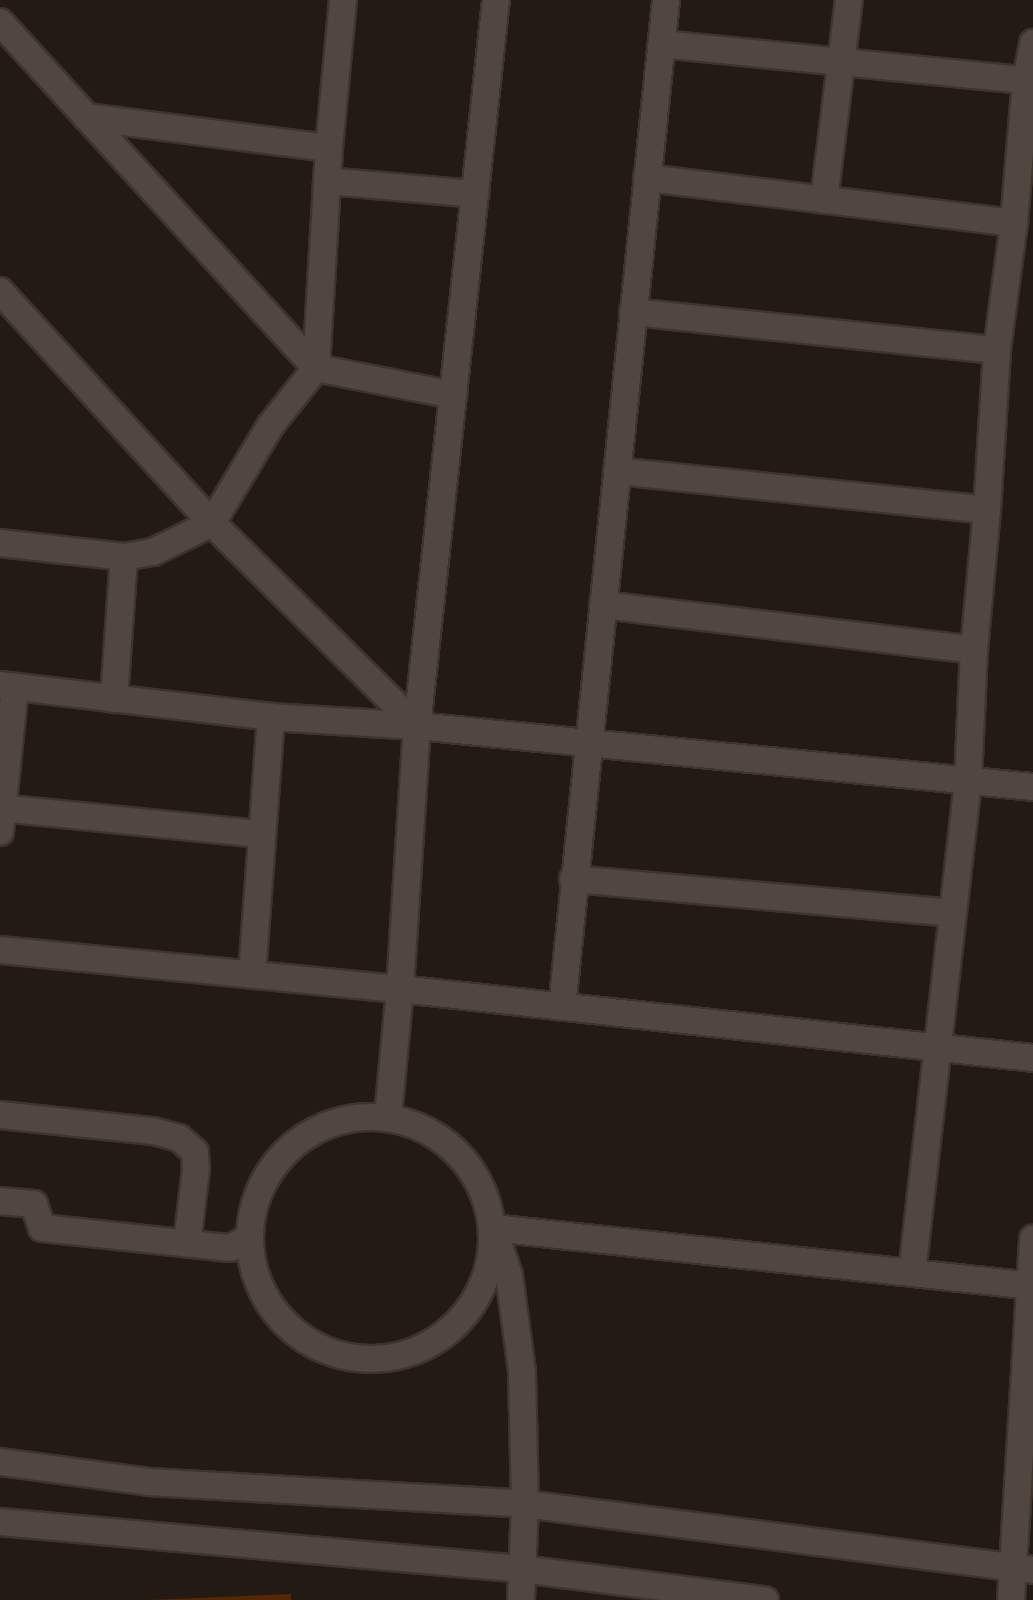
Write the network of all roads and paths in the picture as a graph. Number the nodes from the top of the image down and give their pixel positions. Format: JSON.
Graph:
{"nodes":[{"id":1,"x":343,"y":0,"type":"edge"},
{"id":2,"x":496,"y":0,"type":"edge"},
{"id":3,"x":666,"y":0,"type":"edge"},
{"id":4,"x":849,"y":0,"type":"edge"},
{"id":5,"x":0,"y":22,"type":"edge"},
{"id":6,"x":1033,"y":43,"type":"edge"},
{"id":7,"x":662,"y":44,"type":"junction"},
{"id":8,"x":843,"y":62,"type":"junction"},
{"id":9,"x":1029,"y":81,"type":"edge"},
{"id":10,"x":86,"y":117,"type":"junction"},
{"id":11,"x":329,"y":148,"type":"junction"},
{"id":12,"x":647,"y":178,"type":"junction"},
{"id":13,"x":327,"y":181,"type":"junction"},
{"id":14,"x":475,"y":194,"type":"junction"},
{"id":15,"x":824,"y":200,"type":"junction"},
{"id":16,"x":1014,"y":223,"type":"junction"},
{"id":17,"x":1,"y":293,"type":"edge"},
{"id":18,"x":633,"y":312,"type":"junction"},
{"id":19,"x":997,"y":350,"type":"junction"},
{"id":20,"x":316,"y":368,"type":"junction"},
{"id":21,"x":453,"y":395,"type":"junction"},
{"id":22,"x":617,"y":471,"type":"junction"},
{"id":23,"x":987,"y":510,"type":"junction"},
{"id":24,"x":212,"y":523,"type":"junction"},
{"id":25,"x":0,"y":543,"type":"edge"},
{"id":26,"x":124,"y":556,"type":"junction"},
{"id":27,"x":603,"y":605,"type":"junction"},
{"id":28,"x":974,"y":650,"type":"junction"},
{"id":29,"x":8,"y":686,"type":"edge"},
{"id":30,"x":114,"y":699,"type":"junction"},
{"id":31,"x":270,"y":717,"type":"junction"},
{"id":32,"x":417,"y":726,"type":"junction"},
{"id":33,"x":589,"y":742,"type":"junction"},
{"id":34,"x":968,"y":781,"type":"junction"},
{"id":35,"x":1033,"y":787,"type":"edge"},
{"id":36,"x":1,"y":816,"type":"edge"},
{"id":37,"x":261,"y":834,"type":"junction"},
{"id":38,"x":573,"y":879,"type":"junction"},
{"id":39,"x":951,"y":912,"type":"junction"},
{"id":40,"x":0,"y":950,"type":"edge"},
{"id":41,"x":252,"y":975,"type":"junction"},
{"id":42,"x":400,"y":989,"type":"junction"},
{"id":43,"x":562,"y":1007,"type":"junction"},
{"id":44,"x":938,"y":1048,"type":"junction"},
{"id":45,"x":1033,"y":1058,"type":"edge"},
{"id":46,"x":0,"y":1115,"type":"edge"},
{"id":47,"x":388,"y":1118,"type":"junction"},
{"id":48,"x":0,"y":1201,"type":"edge"},
{"id":49,"x":493,"y":1228,"type":"junction"},
{"id":50,"x":249,"y":1238,"type":"junction"},
{"id":51,"x":1033,"y":1239,"type":"edge"},
{"id":52,"x":187,"y":1244,"type":"junction"},
{"id":53,"x":912,"y":1273,"type":"junction"},
{"id":54,"x":1031,"y":1286,"type":"edge"},
{"id":55,"x":0,"y":1462,"type":"edge"},
{"id":56,"x":525,"y":1504,"type":"junction"},
{"id":57,"x":0,"y":1522,"type":"edge"},
{"id":58,"x":522,"y":1569,"type":"junction"},
{"id":59,"x":1023,"y":1569,"type":"edge"},
{"id":60,"x":521,"y":1600,"type":"edge"},
{"id":61,"x":765,"y":1600,"type":"edge"},
{"id":62,"x":1011,"y":1600,"type":"edge"}],
"edges":[{"from":1,"to":11,"type":"street"},
{"from":2,"to":14,"type":"street"},
{"from":3,"to":7,"type":"street"},
{"from":4,"to":8,"type":"street"},
{"from":5,"to":10,"type":"street"},
{"from":6,"to":9,"type":"street"},
{"from":7,"to":8,"type":"street"},
{"from":7,"to":12,"type":"street"},
{"from":8,"to":9,"type":"street"},
{"from":8,"to":15,"type":"street"},
{"from":9,"to":16,"type":"street"},
{"from":10,"to":11,"type":"street"},
{"from":10,"to":20,"type":"street"},
{"from":11,"to":13,"type":"street"},
{"from":12,"to":15,"type":"street"},
{"from":12,"to":18,"type":"street"},
{"from":13,"to":14,"type":"street"},
{"from":13,"to":20,"type":"street"},
{"from":14,"to":21,"type":"street"},
{"from":15,"to":16,"type":"street"},
{"from":16,"to":19,"type":"street"},
{"from":17,"to":24,"type":"street"},
{"from":18,"to":19,"type":"street"},
{"from":18,"to":22,"type":"street"},
{"from":19,"to":23,"type":"street"},
{"from":20,"to":21,"type":"street"},
{"from":20,"to":24,"type":"street"},
{"from":21,"to":32,"type":"street"},
{"from":22,"to":23,"type":"street"},
{"from":22,"to":27,"type":"street"},
{"from":23,"to":28,"type":"street"},
{"from":24,"to":26,"type":"street"},
{"from":24,"to":32,"type":"street"},
{"from":25,"to":26,"type":"street"},
{"from":26,"to":30,"type":"street"},
{"from":27,"to":28,"type":"street"},
{"from":27,"to":33,"type":"street"},
{"from":28,"to":34,"type":"street"},
{"from":29,"to":30,"type":"street"},
{"from":29,"to":36,"type":"street"},
{"from":30,"to":31,"type":"street"},
{"from":31,"to":32,"type":"street"},
{"from":31,"to":37,"type":"street"},
{"from":32,"to":33,"type":"street"},
{"from":32,"to":42,"type":"street"},
{"from":33,"to":34,"type":"street"},
{"from":33,"to":38,"type":"street"},
{"from":34,"to":35,"type":"street"},
{"from":34,"to":39,"type":"street"},
{"from":36,"to":37,"type":"street"},
{"from":37,"to":41,"type":"street"},
{"from":38,"to":39,"type":"street"},
{"from":38,"to":43,"type":"street"},
{"from":39,"to":44,"type":"street"},
{"from":40,"to":41,"type":"street"},
{"from":41,"to":42,"type":"street"},
{"from":42,"to":43,"type":"street"},
{"from":42,"to":47,"type":"street"},
{"from":43,"to":44,"type":"street"},
{"from":44,"to":45,"type":"street"},
{"from":44,"to":53,"type":"street"},
{"from":46,"to":52,"type":"street"},
{"from":47,"to":49,"type":"street"},
{"from":47,"to":50,"type":"street"},
{"from":48,"to":52,"type":"street"},
{"from":49,"to":50,"type":"street"},
{"from":49,"to":53,"type":"street"},
{"from":49,"to":56,"type":"street"},
{"from":50,"to":52,"type":"street"},
{"from":51,"to":54,"type":"street"},
{"from":53,"to":54,"type":"street"},
{"from":54,"to":59,"type":"street"},
{"from":55,"to":56,"type":"street"},
{"from":56,"to":58,"type":"street"},
{"from":56,"to":59,"type":"street"},
{"from":57,"to":58,"type":"street"},
{"from":58,"to":60,"type":"street"},
{"from":58,"to":61,"type":"street"},
{"from":59,"to":62,"type":"street"}]}
